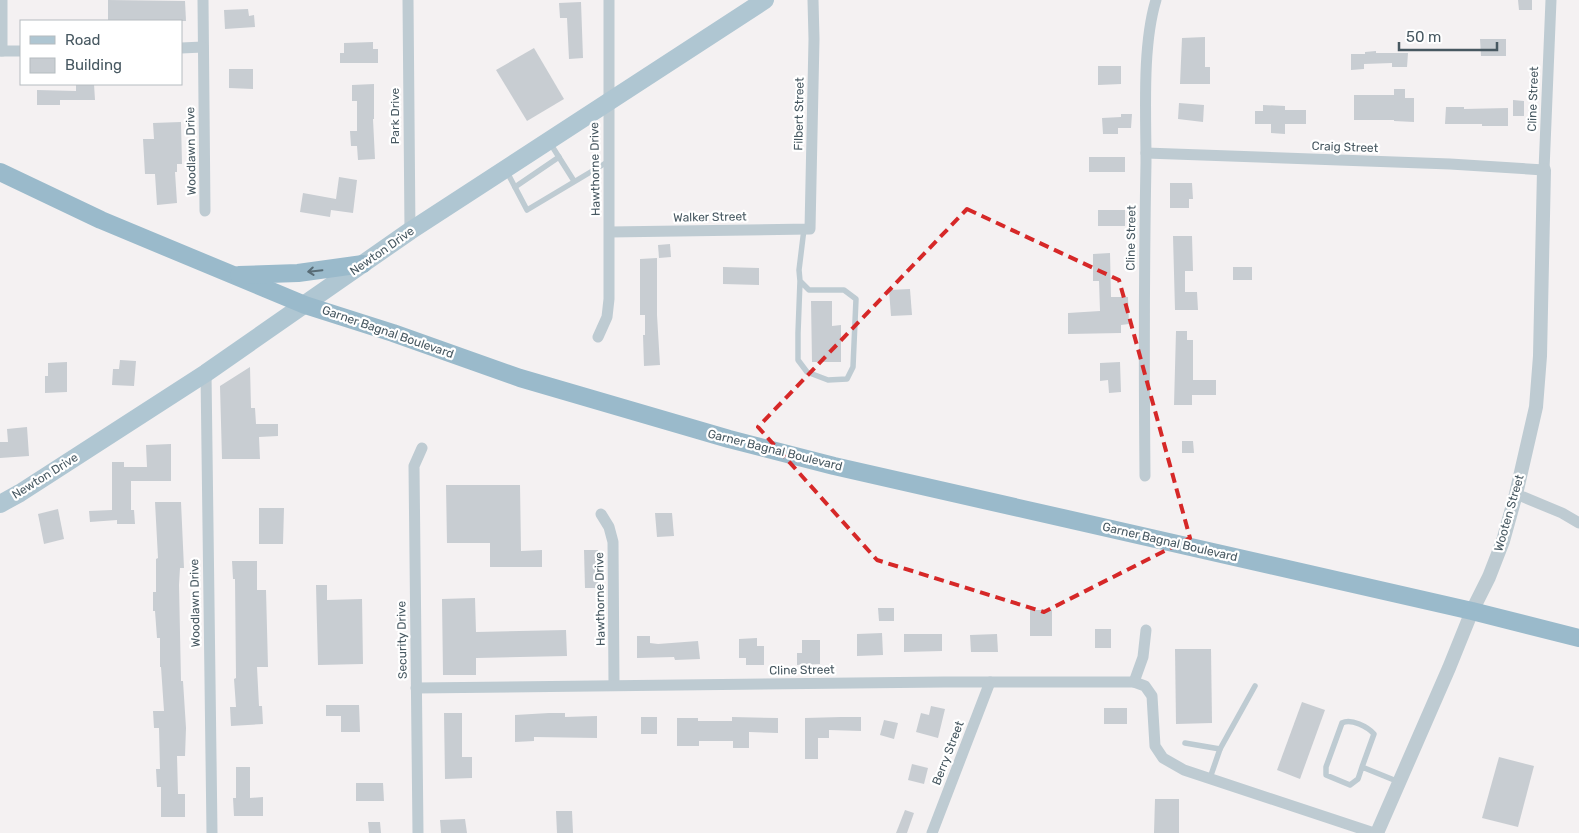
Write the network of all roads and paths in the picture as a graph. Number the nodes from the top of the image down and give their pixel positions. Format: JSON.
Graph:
{"nodes":[{"id":1,"x":2,"y":0,"type":"edge"},
{"id":2,"x":203,"y":0,"type":"edge"},
{"id":3,"x":408,"y":0,"type":"edge"},
{"id":4,"x":609,"y":0,"type":"edge"},
{"id":5,"x":765,"y":0,"type":"edge"},
{"id":6,"x":813,"y":0,"type":"edge"},
{"id":7,"x":1156,"y":0,"type":"edge"},
{"id":8,"x":1551,"y":0,"type":"edge"},
{"id":9,"x":203,"y":47,"type":"junction"},
{"id":10,"x":182,"y":48,"type":"edge"},
{"id":11,"x":20,"y":50,"type":"edge"},
{"id":12,"x":1,"y":51,"type":"edge"},
{"id":13,"x":608,"y":102,"type":"junction"},
{"id":14,"x":548,"y":140,"type":"junction"},
{"id":15,"x":1146,"y":154,"type":"junction"},
{"id":16,"x":559,"y":157,"type":"junction"},
{"id":17,"x":609,"y":161,"type":"junction"},
{"id":18,"x":505,"y":169,"type":"junction"},
{"id":19,"x":1544,"y":170,"type":"junction"},
{"id":20,"x":0,"y":172,"type":"edge"},
{"id":21,"x":574,"y":181,"type":"junction"},
{"id":22,"x":515,"y":187,"type":"junction"},
{"id":23,"x":205,"y":211,"type":"dead end"},
{"id":24,"x":807,"y":229,"type":"junction"},
{"id":25,"x":410,"y":232,"type":"junction"},
{"id":26,"x":610,"y":232,"type":"junction"},
{"id":27,"x":363,"y":264,"type":"junction"},
{"id":28,"x":234,"y":275,"type":"junction"},
{"id":29,"x":800,"y":281,"type":"junction"},
{"id":30,"x":305,"y":305,"type":"junction"},
{"id":31,"x":598,"y":337,"type":"dead end"},
{"id":32,"x":206,"y":373,"type":"junction"},
{"id":33,"x":422,"y":448,"type":"dead end"},
{"id":34,"x":1145,"y":476,"type":"dead end"},
{"id":35,"x":1516,"y":494,"type":"junction"},
{"id":36,"x":0,"y":504,"type":"edge"},
{"id":37,"x":601,"y":514,"type":"dead end"},
{"id":38,"x":1579,"y":523,"type":"edge"},
{"id":39,"x":1472,"y":611,"type":"junction"},
{"id":40,"x":1146,"y":630,"type":"dead end"},
{"id":41,"x":1579,"y":638,"type":"edge"},
{"id":42,"x":990,"y":682,"type":"junction"},
{"id":43,"x":1134,"y":682,"type":"junction"},
{"id":44,"x":614,"y":686,"type":"junction"},
{"id":45,"x":1256,"y":686,"type":"dead end"},
{"id":46,"x":416,"y":688,"type":"junction"},
{"id":47,"x":1185,"y":743,"type":"dead end"},
{"id":48,"x":1220,"y":749,"type":"junction"},
{"id":49,"x":1362,"y":767,"type":"junction"},
{"id":50,"x":1210,"y":778,"type":"junction"},
{"id":51,"x":1399,"y":782,"type":"junction"},
{"id":52,"x":212,"y":833,"type":"edge"},
{"id":53,"x":418,"y":833,"type":"edge"},
{"id":54,"x":932,"y":833,"type":"edge"},
{"id":55,"x":1375,"y":833,"type":"edge"}],
"edges":[{"from":1,"to":12,"type":"street"},
{"from":2,"to":9,"type":"street","name":"Woodlawn Drive"},
{"from":3,"to":25,"type":"street","name":"Park Drive"},
{"from":4,"to":13,"type":"street","name":"Hawthorne Drive"},
{"from":5,"to":13,"type":"main road","name":"Newton Drive"},
{"from":6,"to":24,"type":"street","name":"Filbert Street"},
{"from":7,"to":15,"type":"street","name":"Cline Street"},
{"from":8,"to":19,"type":"street","name":"Cline Street"},
{"from":9,"to":10,"type":"street"},
{"from":9,"to":23,"type":"street","name":"Woodlawn Drive"},
{"from":11,"to":12,"type":"street"},
{"from":13,"to":14,"type":"main road","name":"Newton Drive"},
{"from":13,"to":17,"type":"street","name":"Hawthorne Drive"},
{"from":14,"to":16,"type":"lane"},
{"from":14,"to":18,"type":"main road","name":"Newton Drive"},
{"from":15,"to":19,"type":"street","name":"Craig Street"},
{"from":15,"to":34,"type":"street","name":"Cline Street"},
{"from":16,"to":21,"type":"lane"},
{"from":16,"to":22,"type":"lane"},
{"from":17,"to":21,"type":"lane"},
{"from":17,"to":26,"type":"street","name":"Hawthorne Drive"},
{"from":18,"to":22,"type":"lane"},
{"from":18,"to":25,"type":"main road","name":"Newton Drive"},
{"from":19,"to":35,"type":"street","name":"Wooten Street"},
{"from":20,"to":28,"type":"highway","name":"Garner Bagnal Boulevard"},
{"from":21,"to":22,"type":"lane"},
{"from":24,"to":26,"type":"street","name":"Walker Street"},
{"from":24,"to":29,"type":"lane"},
{"from":25,"to":27,"type":"main road","name":"Newton Drive"},
{"from":26,"to":31,"type":"street","name":"Hawthorne Drive"},
{"from":27,"to":28,"type":"highway","one_way":true},
{"from":27,"to":30,"type":"main road","name":"Newton Drive"},
{"from":28,"to":30,"type":"highway","name":"Garner Bagnal Boulevard"},
{"from":29,"to":29,"type":"lane"},
{"from":30,"to":32,"type":"main road","name":"Newton Drive"},
{"from":30,"to":39,"type":"highway","name":"Garner Bagnal Boulevard"},
{"from":32,"to":36,"type":"main road","name":"Newton Drive"},
{"from":32,"to":52,"type":"street","name":"Woodlawn Drive"},
{"from":33,"to":46,"type":"street","name":"Security Drive"},
{"from":35,"to":38,"type":"street"},
{"from":35,"to":39,"type":"street","name":"Wooten Street"},
{"from":37,"to":44,"type":"street","name":"Hawthorne Drive"},
{"from":39,"to":41,"type":"highway","name":"Garner Bagnal Boulevard"},
{"from":39,"to":51,"type":"street","name":"Wooten Street"},
{"from":40,"to":43,"type":"street"},
{"from":42,"to":43,"type":"street","name":"Cline Street"},
{"from":42,"to":44,"type":"street","name":"Cline Street"},
{"from":42,"to":54,"type":"street","name":"Berry Street"},
{"from":43,"to":50,"type":"street","name":"Wooten Street"},
{"from":44,"to":46,"type":"street","name":"Cline Street"},
{"from":45,"to":48,"type":"lane"},
{"from":46,"to":53,"type":"street","name":"Security Drive"},
{"from":47,"to":48,"type":"lane"},
{"from":48,"to":50,"type":"lane"},
{"from":49,"to":49,"type":"lane"},
{"from":49,"to":51,"type":"lane"},
{"from":50,"to":55,"type":"street","name":"Wooten Street"},
{"from":51,"to":55,"type":"street","name":"Wooten Street"}]}
